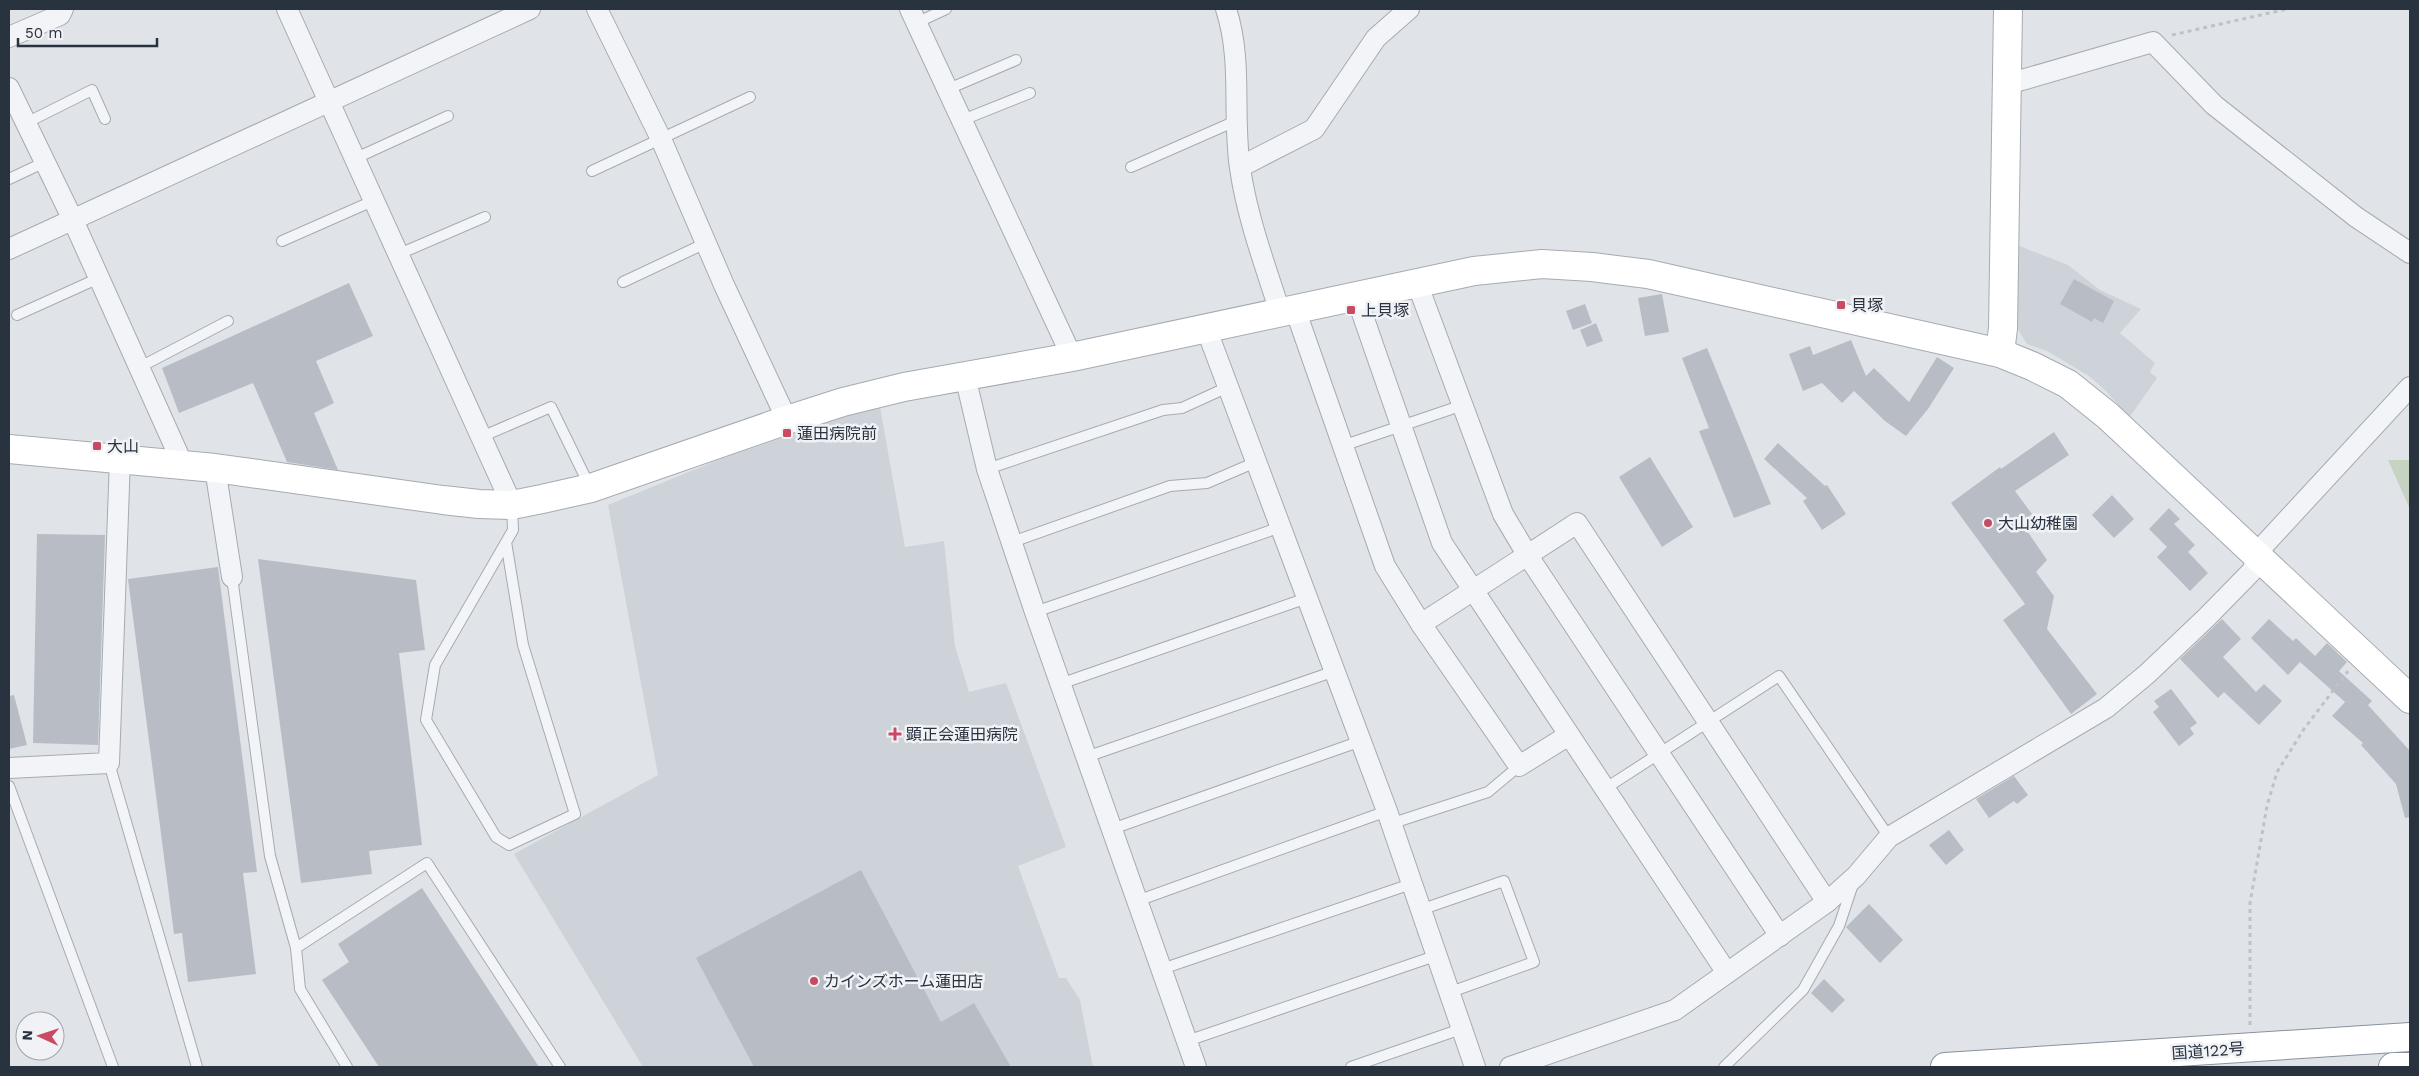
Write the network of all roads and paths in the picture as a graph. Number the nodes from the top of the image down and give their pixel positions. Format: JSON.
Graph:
{"nodes":[{"id":1,"x":63,"y":9,"type":"edge"},
{"id":2,"x":287,"y":9,"type":"edge"},
{"id":3,"x":530,"y":9,"type":"edge"},
{"id":4,"x":597,"y":9,"type":"edge"},
{"id":5,"x":946,"y":9,"type":"edge"},
{"id":6,"x":1226,"y":9,"type":"edge"},
{"id":7,"x":1409,"y":9,"type":"edge"},
{"id":8,"x":2008,"y":9,"type":"edge"},
{"id":9,"x":2287,"y":9,"type":"edge"},
{"id":10,"x":913,"y":16,"type":"edge"},
{"id":11,"x":9,"y":37,"type":"edge"},
{"id":12,"x":2153,"y":42,"type":"junction"},
{"id":13,"x":1016,"y":60,"type":"dead end"},
{"id":14,"x":2008,"y":84,"type":"junction"},
{"id":15,"x":9,"y":88,"type":"edge"},
{"id":16,"x":946,"y":90,"type":"junction"},
{"id":17,"x":1030,"y":92,"type":"dead end"},
{"id":18,"x":750,"y":98,"type":"dead end"},
{"id":19,"x":330,"y":102,"type":"junction"},
{"id":20,"x":448,"y":116,"type":"dead end"},
{"id":21,"x":105,"y":119,"type":"dead end"},
{"id":22,"x":960,"y":120,"type":"junction"},
{"id":23,"x":1238,"y":120,"type":"junction"},
{"id":24,"x":26,"y":123,"type":"junction"},
{"id":25,"x":661,"y":139,"type":"junction"},
{"id":26,"x":356,"y":158,"type":"junction"},
{"id":27,"x":45,"y":162,"type":"junction"},
{"id":28,"x":1131,"y":167,"type":"dead end"},
{"id":29,"x":1240,"y":167,"type":"junction"},
{"id":30,"x":592,"y":170,"type":"dead end"},
{"id":31,"x":9,"y":179,"type":"edge"},
{"id":32,"x":375,"y":200,"type":"junction"},
{"id":33,"x":485,"y":217,"type":"dead end"},
{"id":34,"x":73,"y":220,"type":"junction"},
{"id":35,"x":282,"y":241,"type":"dead end"},
{"id":36,"x":706,"y":243,"type":"junction"},
{"id":37,"x":9,"y":249,"type":"edge"},
{"id":38,"x":2410,"y":253,"type":"edge"},
{"id":39,"x":399,"y":254,"type":"junction"},
{"id":40,"x":99,"y":278,"type":"junction"},
{"id":41,"x":623,"y":282,"type":"dead end"},
{"id":42,"x":1417,"y":283,"type":"junction"},
{"id":43,"x":1356,"y":296,"type":"junction"},
{"id":44,"x":1288,"y":310,"type":"junction"},
{"id":45,"x":17,"y":316,"type":"dead end"},
{"id":46,"x":228,"y":321,"type":"dead end"},
{"id":47,"x":1206,"y":328,"type":"junction"},
{"id":48,"x":2000,"y":353,"type":"junction"},
{"id":49,"x":1072,"y":357,"type":"junction"},
{"id":50,"x":140,"y":367,"type":"junction"},
{"id":51,"x":965,"y":376,"type":"junction"},
{"id":52,"x":2410,"y":386,"type":"edge"},
{"id":53,"x":1228,"y":387,"type":"junction"},
{"id":54,"x":1463,"y":405,"type":"junction"},
{"id":55,"x":787,"y":420,"type":"junction"},
{"id":56,"x":1402,"y":426,"type":"junction"},
{"id":57,"x":481,"y":437,"type":"junction"},
{"id":58,"x":1342,"y":446,"type":"junction"},
{"id":59,"x":9,"y":449,"type":"edge"},
{"id":60,"x":120,"y":458,"type":"junction"},
{"id":61,"x":1256,"y":462,"type":"junction"},
{"id":62,"x":183,"y":464,"type":"junction"},
{"id":63,"x":215,"y":468,"type":"junction"},
{"id":64,"x":988,"y":469,"type":"junction"},
{"id":65,"x":591,"y":488,"type":"junction"},
{"id":66,"x":512,"y":505,"type":"junction"},
{"id":67,"x":1281,"y":527,"type":"junction"},
{"id":68,"x":506,"y":542,"type":"junction"},
{"id":69,"x":1012,"y":542,"type":"junction"},
{"id":70,"x":1528,"y":556,"type":"junction"},
{"id":71,"x":2260,"y":556,"type":"junction"},
{"id":72,"x":232,"y":577,"type":"joint"},
{"id":73,"x":1474,"y":590,"type":"junction"},
{"id":74,"x":1307,"y":598,"type":"junction"},
{"id":75,"x":1035,"y":612,"type":"junction"},
{"id":76,"x":1421,"y":624,"type":"junction"},
{"id":77,"x":2363,"y":654,"type":"junction"},
{"id":78,"x":1334,"y":671,"type":"junction"},
{"id":79,"x":1060,"y":684,"type":"junction"},
{"id":80,"x":2410,"y":699,"type":"edge"},
{"id":81,"x":1708,"y":722,"type":"junction"},
{"id":82,"x":1569,"y":735,"type":"junction"},
{"id":83,"x":1360,"y":741,"type":"junction"},
{"id":84,"x":1660,"y":753,"type":"junction"},
{"id":85,"x":1086,"y":757,"type":"junction"},
{"id":86,"x":109,"y":763,"type":"junction"},
{"id":87,"x":1519,"y":766,"type":"junction"},
{"id":88,"x":9,"y":768,"type":"edge"},
{"id":89,"x":9,"y":786,"type":"edge"},
{"id":90,"x":1606,"y":788,"type":"junction"},
{"id":91,"x":1389,"y":817,"type":"junction"},
{"id":92,"x":1112,"y":829,"type":"junction"},
{"id":93,"x":1889,"y":837,"type":"junction"},
{"id":94,"x":1856,"y":876,"type":"junction"},
{"id":95,"x":1411,"y":884,"type":"junction"},
{"id":96,"x":1137,"y":901,"type":"junction"},
{"id":97,"x":1826,"y":902,"type":"junction"},
{"id":98,"x":1420,"y":910,"type":"junction"},
{"id":99,"x":1780,"y":936,"type":"junction"},
{"id":100,"x":296,"y":948,"type":"junction"},
{"id":101,"x":1435,"y":956,"type":"junction"},
{"id":102,"x":1162,"y":969,"type":"junction"},
{"id":103,"x":1727,"y":973,"type":"junction"},
{"id":104,"x":1448,"y":993,"type":"junction"},
{"id":105,"x":1461,"y":1029,"type":"junction"},
{"id":106,"x":2410,"y":1037,"type":"edge"},
{"id":107,"x":1187,"y":1041,"type":"junction"},
{"id":108,"x":2250,"y":1048,"type":"junction"},
{"id":109,"x":2410,"y":1066,"type":"edge"},
{"id":110,"x":112,"y":1067,"type":"edge"},
{"id":111,"x":197,"y":1067,"type":"edge"},
{"id":112,"x":347,"y":1067,"type":"edge"},
{"id":113,"x":560,"y":1067,"type":"edge"},
{"id":114,"x":1196,"y":1067,"type":"edge"},
{"id":115,"x":1351,"y":1067,"type":"edge"},
{"id":116,"x":1475,"y":1067,"type":"edge"},
{"id":117,"x":1510,"y":1067,"type":"edge"},
{"id":118,"x":1724,"y":1067,"type":"edge"},
{"id":119,"x":1945,"y":1067,"type":"edge"},
{"id":120,"x":2393,"y":1067,"type":"edge"}],
"edges":[{"from":1,"to":11,"type":"street"},
{"from":2,"to":19,"type":"street"},
{"from":3,"to":19,"type":"street"},
{"from":4,"to":25,"type":"street"},
{"from":5,"to":10,"type":"lane"},
{"from":6,"to":23,"type":"street"},
{"from":7,"to":29,"type":"street"},
{"from":8,"to":14,"type":"main road"},
{"from":9,"to":12,"type":"path"},
{"from":10,"to":16,"type":"street"},
{"from":12,"to":14,"type":"street"},
{"from":12,"to":38,"type":"street"},
{"from":13,"to":16,"type":"lane"},
{"from":14,"to":48,"type":"main road"},
{"from":15,"to":24,"type":"street"},
{"from":16,"to":22,"type":"street"},
{"from":17,"to":22,"type":"lane"},
{"from":18,"to":25,"type":"lane"},
{"from":19,"to":26,"type":"street"},
{"from":19,"to":34,"type":"street"},
{"from":20,"to":26,"type":"lane"},
{"from":21,"to":24,"type":"lane"},
{"from":22,"to":49,"type":"street"},
{"from":23,"to":28,"type":"lane"},
{"from":23,"to":29,"type":"street"},
{"from":24,"to":27,"type":"street"},
{"from":25,"to":30,"type":"lane"},
{"from":25,"to":36,"type":"street"},
{"from":26,"to":32,"type":"street"},
{"from":27,"to":31,"type":"lane"},
{"from":27,"to":34,"type":"street"},
{"from":29,"to":44,"type":"street"},
{"from":32,"to":35,"type":"lane"},
{"from":32,"to":39,"type":"street"},
{"from":33,"to":39,"type":"lane"},
{"from":34,"to":37,"type":"street"},
{"from":34,"to":40,"type":"street"},
{"from":36,"to":41,"type":"lane"},
{"from":36,"to":55,"type":"street"},
{"from":39,"to":57,"type":"street"},
{"from":40,"to":45,"type":"lane"},
{"from":40,"to":50,"type":"street"},
{"from":42,"to":43,"type":"main road"},
{"from":42,"to":48,"type":"main road"},
{"from":42,"to":54,"type":"street"},
{"from":43,"to":44,"type":"main road"},
{"from":43,"to":56,"type":"street"},
{"from":44,"to":47,"type":"main road"},
{"from":44,"to":58,"type":"street"},
{"from":46,"to":50,"type":"lane"},
{"from":47,"to":49,"type":"main road"},
{"from":47,"to":53,"type":"street"},
{"from":48,"to":71,"type":"main road"},
{"from":49,"to":51,"type":"main road"},
{"from":50,"to":62,"type":"street"},
{"from":51,"to":55,"type":"main road"},
{"from":51,"to":64,"type":"street"},
{"from":52,"to":71,"type":"street"},
{"from":53,"to":61,"type":"street"},
{"from":53,"to":64,"type":"lane"},
{"from":54,"to":56,"type":"lane"},
{"from":54,"to":70,"type":"street"},
{"from":55,"to":65,"type":"main road"},
{"from":56,"to":58,"type":"lane"},
{"from":56,"to":73,"type":"street"},
{"from":57,"to":65,"type":"lane"},
{"from":57,"to":66,"type":"street"},
{"from":58,"to":76,"type":"street"},
{"from":59,"to":60,"type":"main road"},
{"from":60,"to":62,"type":"main road"},
{"from":60,"to":86,"type":"street"},
{"from":61,"to":67,"type":"street"},
{"from":61,"to":69,"type":"lane"},
{"from":62,"to":63,"type":"main road"},
{"from":63,"to":66,"type":"main road"},
{"from":63,"to":72,"type":"street"},
{"from":64,"to":69,"type":"street"},
{"from":65,"to":66,"type":"main road"},
{"from":66,"to":68,"type":"lane"},
{"from":67,"to":74,"type":"street"},
{"from":67,"to":75,"type":"lane"},
{"from":68,"to":68,"type":"lane"},
{"from":69,"to":75,"type":"street"},
{"from":70,"to":73,"type":"street"},
{"from":70,"to":81,"type":"street"},
{"from":70,"to":84,"type":"street"},
{"from":71,"to":77,"type":"main road"},
{"from":71,"to":93,"type":"street"},
{"from":72,"to":100,"type":"lane"},
{"from":73,"to":76,"type":"street"},
{"from":73,"to":82,"type":"street"},
{"from":74,"to":78,"type":"street"},
{"from":74,"to":79,"type":"lane"},
{"from":75,"to":79,"type":"street"},
{"from":76,"to":87,"type":"street"},
{"from":77,"to":80,"type":"main road"},
{"from":77,"to":108,"type":"path"},
{"from":78,"to":83,"type":"street"},
{"from":78,"to":85,"type":"lane"},
{"from":79,"to":85,"type":"street"},
{"from":81,"to":84,"type":"lane"},
{"from":81,"to":93,"type":"lane"},
{"from":81,"to":97,"type":"street"},
{"from":82,"to":87,"type":"street"},
{"from":82,"to":90,"type":"street"},
{"from":83,"to":91,"type":"street"},
{"from":83,"to":92,"type":"lane"},
{"from":84,"to":90,"type":"lane"},
{"from":84,"to":99,"type":"street"},
{"from":85,"to":92,"type":"street"},
{"from":86,"to":88,"type":"street"},
{"from":86,"to":111,"type":"lane"},
{"from":87,"to":91,"type":"lane"},
{"from":89,"to":110,"type":"lane"},
{"from":90,"to":103,"type":"street"},
{"from":91,"to":95,"type":"street"},
{"from":91,"to":96,"type":"lane"},
{"from":92,"to":96,"type":"street"},
{"from":93,"to":94,"type":"street"},
{"from":94,"to":97,"type":"street"},
{"from":94,"to":118,"type":"lane"},
{"from":95,"to":98,"type":"street"},
{"from":95,"to":102,"type":"lane"},
{"from":96,"to":102,"type":"street"},
{"from":97,"to":99,"type":"street"},
{"from":98,"to":101,"type":"street"},
{"from":98,"to":104,"type":"lane"},
{"from":99,"to":103,"type":"street"},
{"from":100,"to":112,"type":"lane"},
{"from":100,"to":113,"type":"lane"},
{"from":101,"to":104,"type":"street"},
{"from":101,"to":107,"type":"lane"},
{"from":102,"to":107,"type":"street"},
{"from":103,"to":117,"type":"street"},
{"from":104,"to":105,"type":"street"},
{"from":105,"to":115,"type":"lane"},
{"from":105,"to":116,"type":"street"},
{"from":106,"to":108,"type":"main road","name":"国道122号"},
{"from":107,"to":114,"type":"street"},
{"from":108,"to":119,"type":"main road","name":"国道122号"},
{"from":109,"to":120,"type":"main road"}]}
